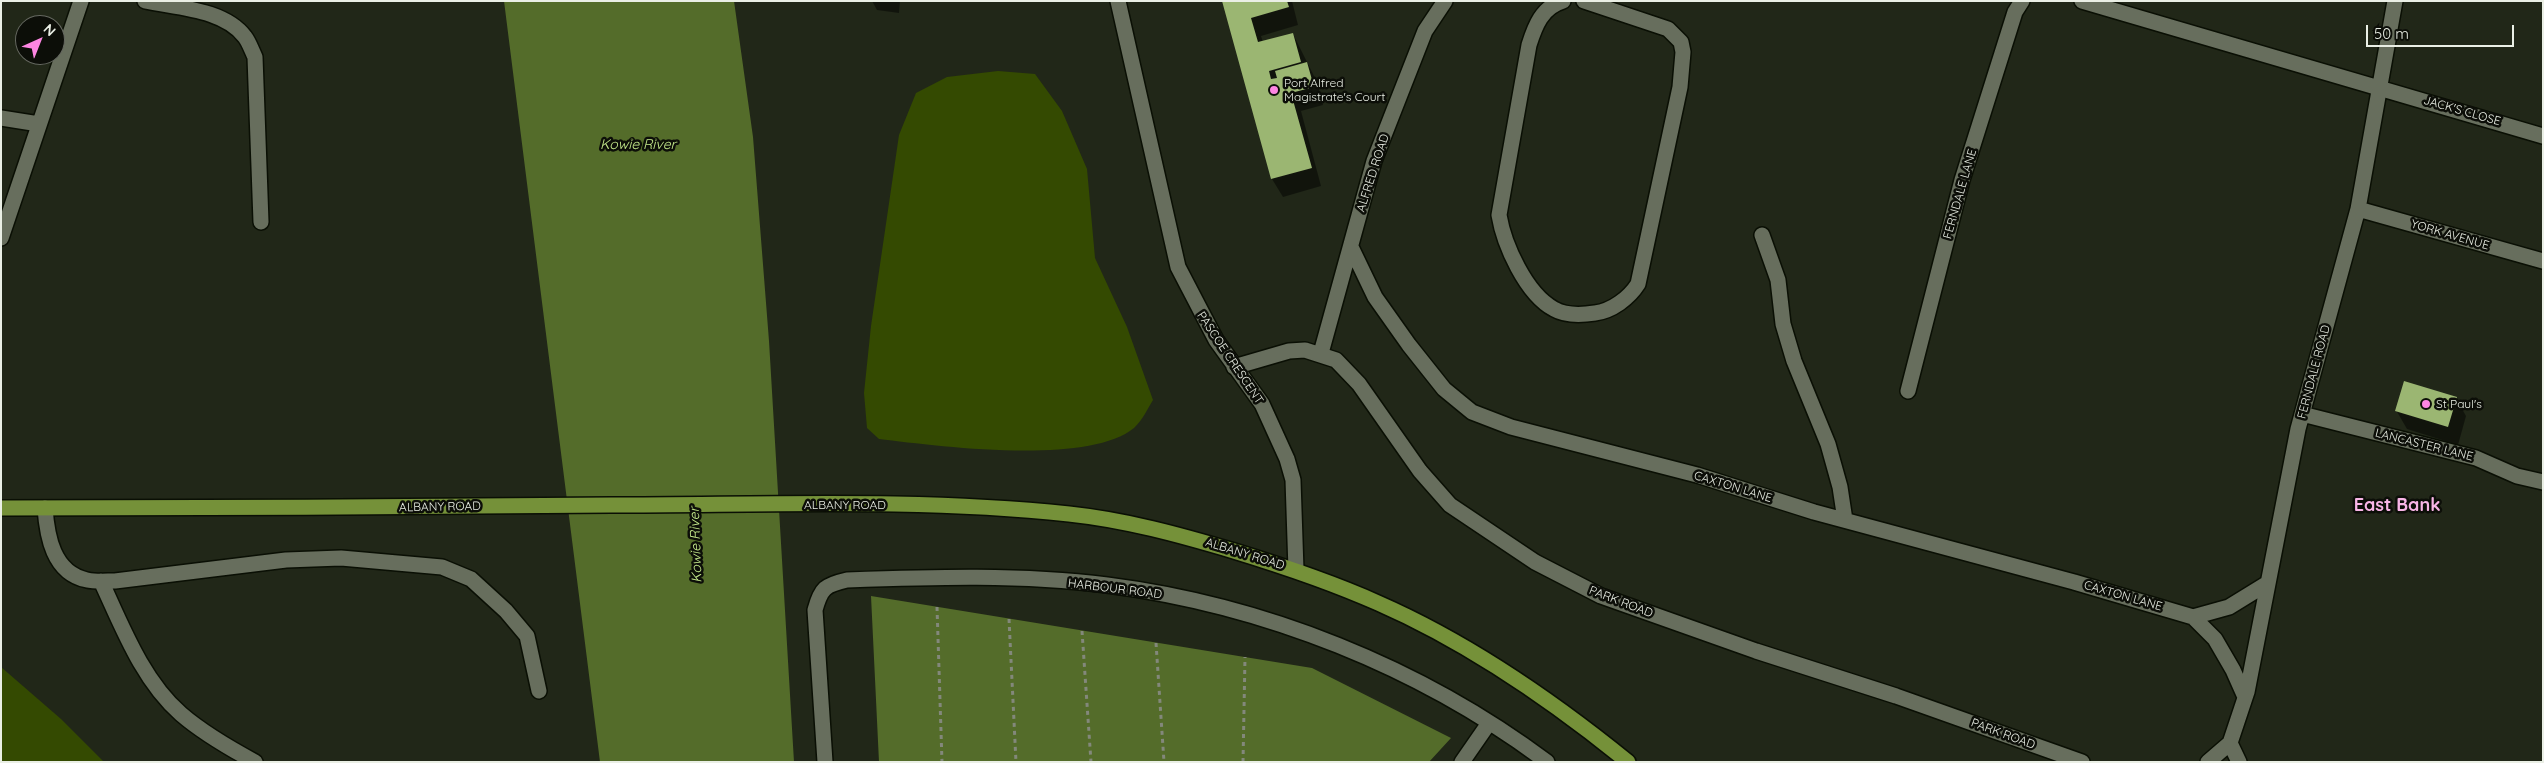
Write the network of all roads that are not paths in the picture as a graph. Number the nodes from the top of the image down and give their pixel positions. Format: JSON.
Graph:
{"nodes":[{"id":1,"x":81,"y":1,"type":"edge"},
{"id":2,"x":145,"y":1,"type":"edge"},
{"id":3,"x":1118,"y":1,"type":"edge"},
{"id":4,"x":1445,"y":1,"type":"edge"},
{"id":5,"x":1563,"y":1,"type":"edge"},
{"id":6,"x":1584,"y":1,"type":"edge"},
{"id":7,"x":2022,"y":1,"type":"edge"},
{"id":8,"x":2082,"y":1,"type":"edge"},
{"id":9,"x":2395,"y":1,"type":"edge"},
{"id":10,"x":2381,"y":88,"type":"junction"},
{"id":11,"x":1,"y":118,"type":"edge"},
{"id":12,"x":40,"y":124,"type":"junction"},
{"id":13,"x":2543,"y":136,"type":"edge"},
{"id":14,"x":2358,"y":209,"type":"junction"},
{"id":15,"x":261,"y":222,"type":"dead end"},
{"id":16,"x":1762,"y":235,"type":"dead end"},
{"id":17,"x":1,"y":238,"type":"edge"},
{"id":18,"x":1350,"y":247,"type":"junction"},
{"id":19,"x":2543,"y":262,"type":"edge"},
{"id":20,"x":1321,"y":353,"type":"junction"},
{"id":21,"x":1234,"y":367,"type":"junction"},
{"id":22,"x":1908,"y":391,"type":"dead end"},
{"id":23,"x":2302,"y":414,"type":"junction"},
{"id":24,"x":2543,"y":482,"type":"edge"},
{"id":25,"x":1,"y":508,"type":"edge"},
{"id":26,"x":45,"y":508,"type":"junction"},
{"id":27,"x":1846,"y":520,"type":"junction"},
{"id":28,"x":1296,"y":570,"type":"junction"},
{"id":29,"x":102,"y":581,"type":"junction"},
{"id":30,"x":2268,"y":583,"type":"junction"},
{"id":31,"x":2193,"y":617,"type":"junction"},
{"id":32,"x":539,"y":690,"type":"dead end"},
{"id":33,"x":2245,"y":698,"type":"junction"},
{"id":34,"x":1489,"y":723,"type":"junction"},
{"id":35,"x":2230,"y":743,"type":"junction"},
{"id":36,"x":255,"y":762,"type":"edge"},
{"id":37,"x":825,"y":762,"type":"edge"},
{"id":38,"x":1462,"y":762,"type":"edge"},
{"id":39,"x":1546,"y":762,"type":"edge"},
{"id":40,"x":1628,"y":762,"type":"edge"},
{"id":41,"x":2082,"y":762,"type":"edge"},
{"id":42,"x":2208,"y":762,"type":"edge"},
{"id":43,"x":2238,"y":762,"type":"edge"}],
"edges":[{"from":1,"to":12,"type":"street"},
{"from":2,"to":15,"type":"street"},
{"from":3,"to":21,"type":"street","name":"PASCOE CRESCENT"},
{"from":4,"to":18,"type":"street","name":"ALFRED ROAD"},
{"from":5,"to":6,"type":"street"},
{"from":7,"to":22,"type":"street","name":"FERNDALE LANE"},
{"from":8,"to":10,"type":"street"},
{"from":9,"to":10,"type":"street","name":"FERNDALE ROAD"},
{"from":10,"to":13,"type":"street","name":"JACK'S CLOSE"},
{"from":10,"to":14,"type":"street","name":"FERNDALE ROAD"},
{"from":11,"to":12,"type":"street"},
{"from":12,"to":17,"type":"street"},
{"from":14,"to":19,"type":"street","name":"YORK AVENUE"},
{"from":14,"to":23,"type":"street","name":"FERNDALE ROAD"},
{"from":16,"to":27,"type":"street"},
{"from":18,"to":20,"type":"street","name":"ALFRED ROAD"},
{"from":18,"to":27,"type":"street","name":"CAXTON LANE"},
{"from":20,"to":21,"type":"street","name":"PARK ROAD"},
{"from":20,"to":41,"type":"street","name":"PARK ROAD"},
{"from":21,"to":28,"type":"street","name":"PASCOE CRESCENT"},
{"from":23,"to":24,"type":"street","name":"LANCASTER LANE"},
{"from":23,"to":30,"type":"street","name":"FERNDALE ROAD"},
{"from":25,"to":26,"type":"main road","name":"ALBANY ROAD"},
{"from":26,"to":28,"type":"main road","name":"ALBANY ROAD"},
{"from":26,"to":29,"type":"street"},
{"from":27,"to":31,"type":"street","name":"CAXTON LANE"},
{"from":28,"to":40,"type":"main road","name":"ALBANY ROAD"},
{"from":29,"to":32,"type":"street"},
{"from":29,"to":36,"type":"street"},
{"from":30,"to":31,"type":"street"},
{"from":30,"to":33,"type":"street","name":"FERNDALE ROAD"},
{"from":31,"to":33,"type":"street","name":"CAXTON LANE"},
{"from":33,"to":35,"type":"street","name":"FERNDALE ROAD"},
{"from":34,"to":37,"type":"street","name":"HARBOUR ROAD"},
{"from":34,"to":38,"type":"street"},
{"from":34,"to":39,"type":"street","name":"HARBOUR ROAD"},
{"from":35,"to":42,"type":"street"},
{"from":35,"to":43,"type":"street"}]}
